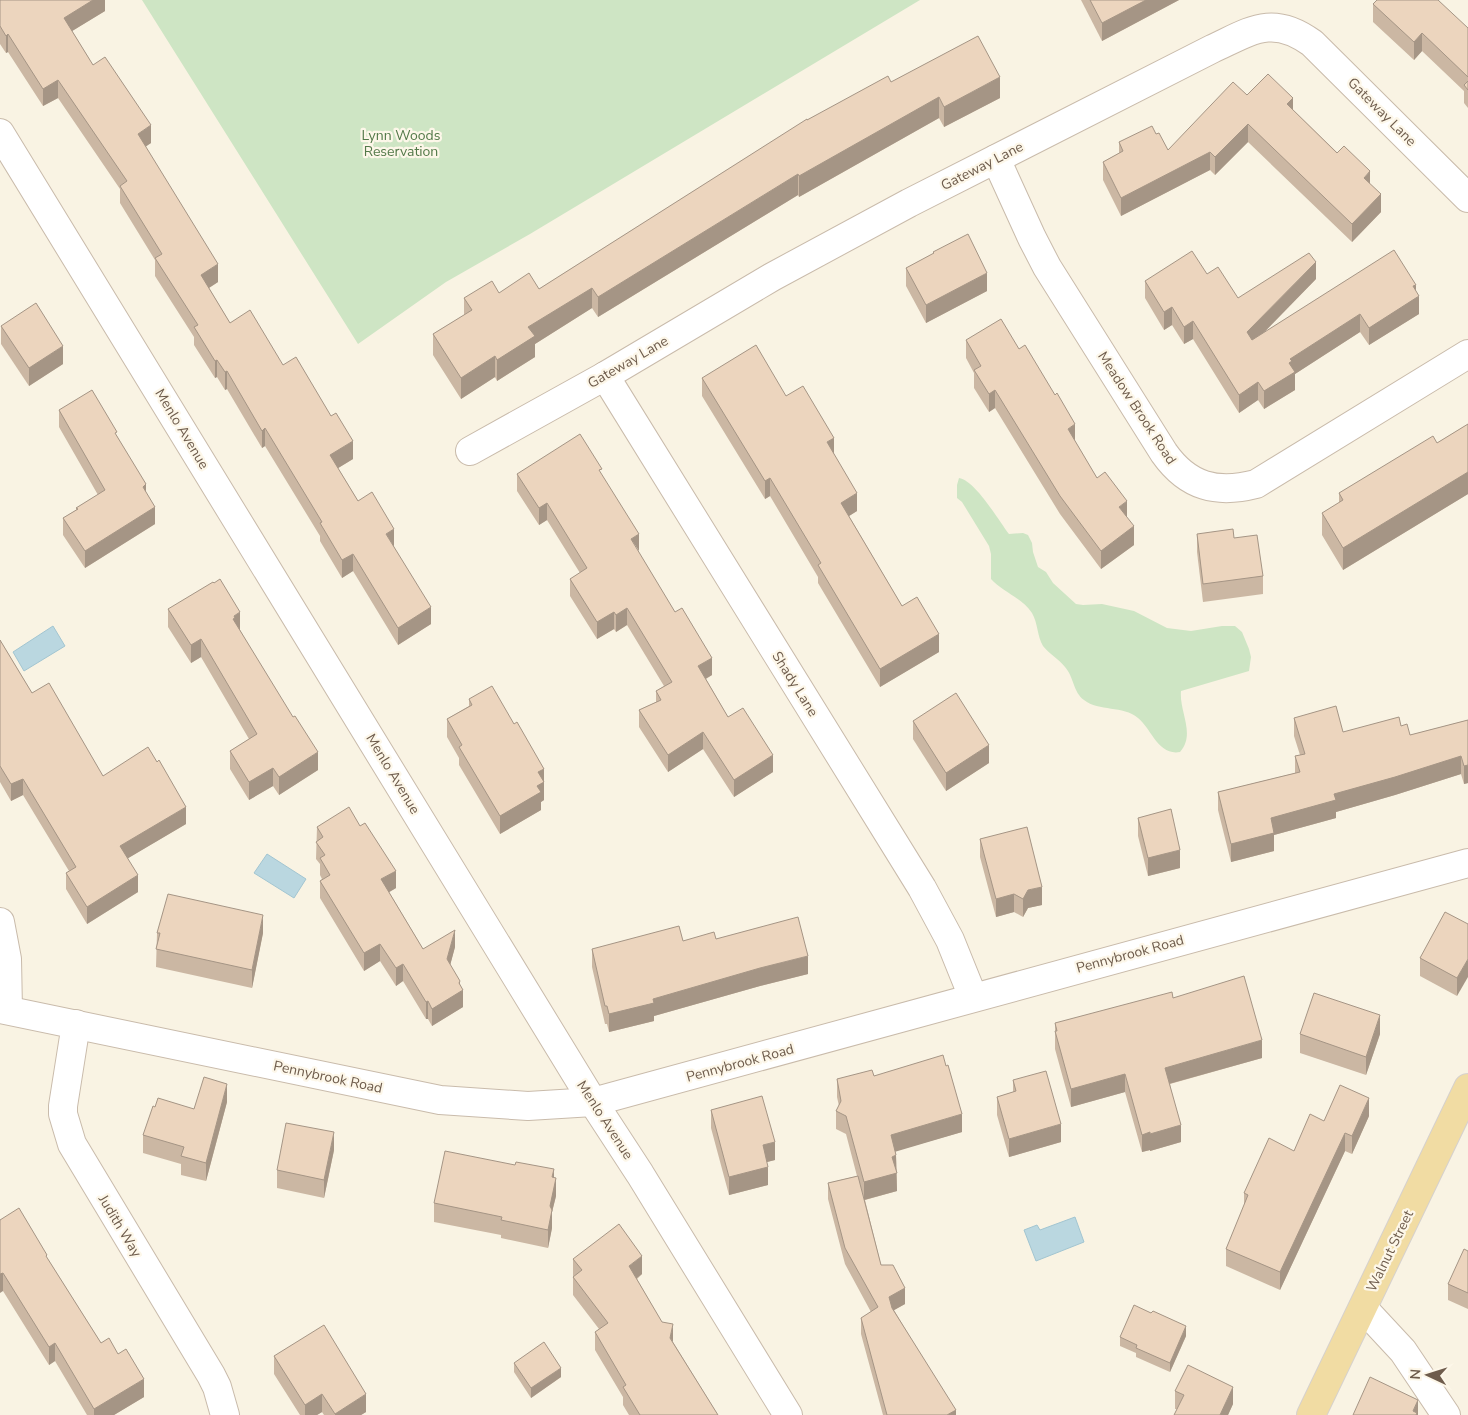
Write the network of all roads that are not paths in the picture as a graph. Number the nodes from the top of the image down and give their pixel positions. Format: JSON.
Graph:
{"nodes":[{"id":1,"x":0,"y":133,"type":"edge"},
{"id":2,"x":996,"y":159,"type":"junction"},
{"id":3,"x":1468,"y":198,"type":"edge"},
{"id":4,"x":1468,"y":354,"type":"edge"},
{"id":5,"x":605,"y":376,"type":"junction"},
{"id":6,"x":470,"y":452,"type":"dead end"},
{"id":7,"x":1468,"y":863,"type":"edge"},
{"id":8,"x":0,"y":922,"type":"edge"},
{"id":9,"x":973,"y":997,"type":"junction"},
{"id":10,"x":4,"y":1009,"type":"edge"},
{"id":11,"x":76,"y":1024,"type":"junction"},
{"id":12,"x":1468,"y":1088,"type":"edge"},
{"id":13,"x":592,"y":1102,"type":"junction"},
{"id":14,"x":1363,"y":1308,"type":"junction"},
{"id":15,"x":225,"y":1415,"type":"edge"},
{"id":16,"x":788,"y":1415,"type":"edge"},
{"id":17,"x":1311,"y":1415,"type":"edge"},
{"id":18,"x":1446,"y":1415,"type":"edge"}],
"edges":[{"from":1,"to":13,"type":"street","name":"Menlo Avenue"},
{"from":2,"to":3,"type":"street","name":"Gateway Lane"},
{"from":2,"to":4,"type":"street","name":"Meadow Brook Road"},
{"from":2,"to":5,"type":"street","name":"Gateway Lane"},
{"from":5,"to":6,"type":"street","name":"Gateway Lane"},
{"from":5,"to":9,"type":"street","name":"Shady Lane"},
{"from":7,"to":9,"type":"street","name":"Pennybrook Road"},
{"from":8,"to":10,"type":"street"},
{"from":9,"to":13,"type":"street","name":"Pennybrook Road"},
{"from":10,"to":11,"type":"street","name":"Pennybrook Road"},
{"from":11,"to":13,"type":"street","name":"Pennybrook Road"},
{"from":11,"to":15,"type":"street","name":"Judith Way"},
{"from":12,"to":14,"type":"main road","name":"Walnut Street"},
{"from":13,"to":16,"type":"street","name":"Menlo Avenue"},
{"from":14,"to":17,"type":"main road","name":"Walnut Street"},
{"from":14,"to":18,"type":"street"}]}
